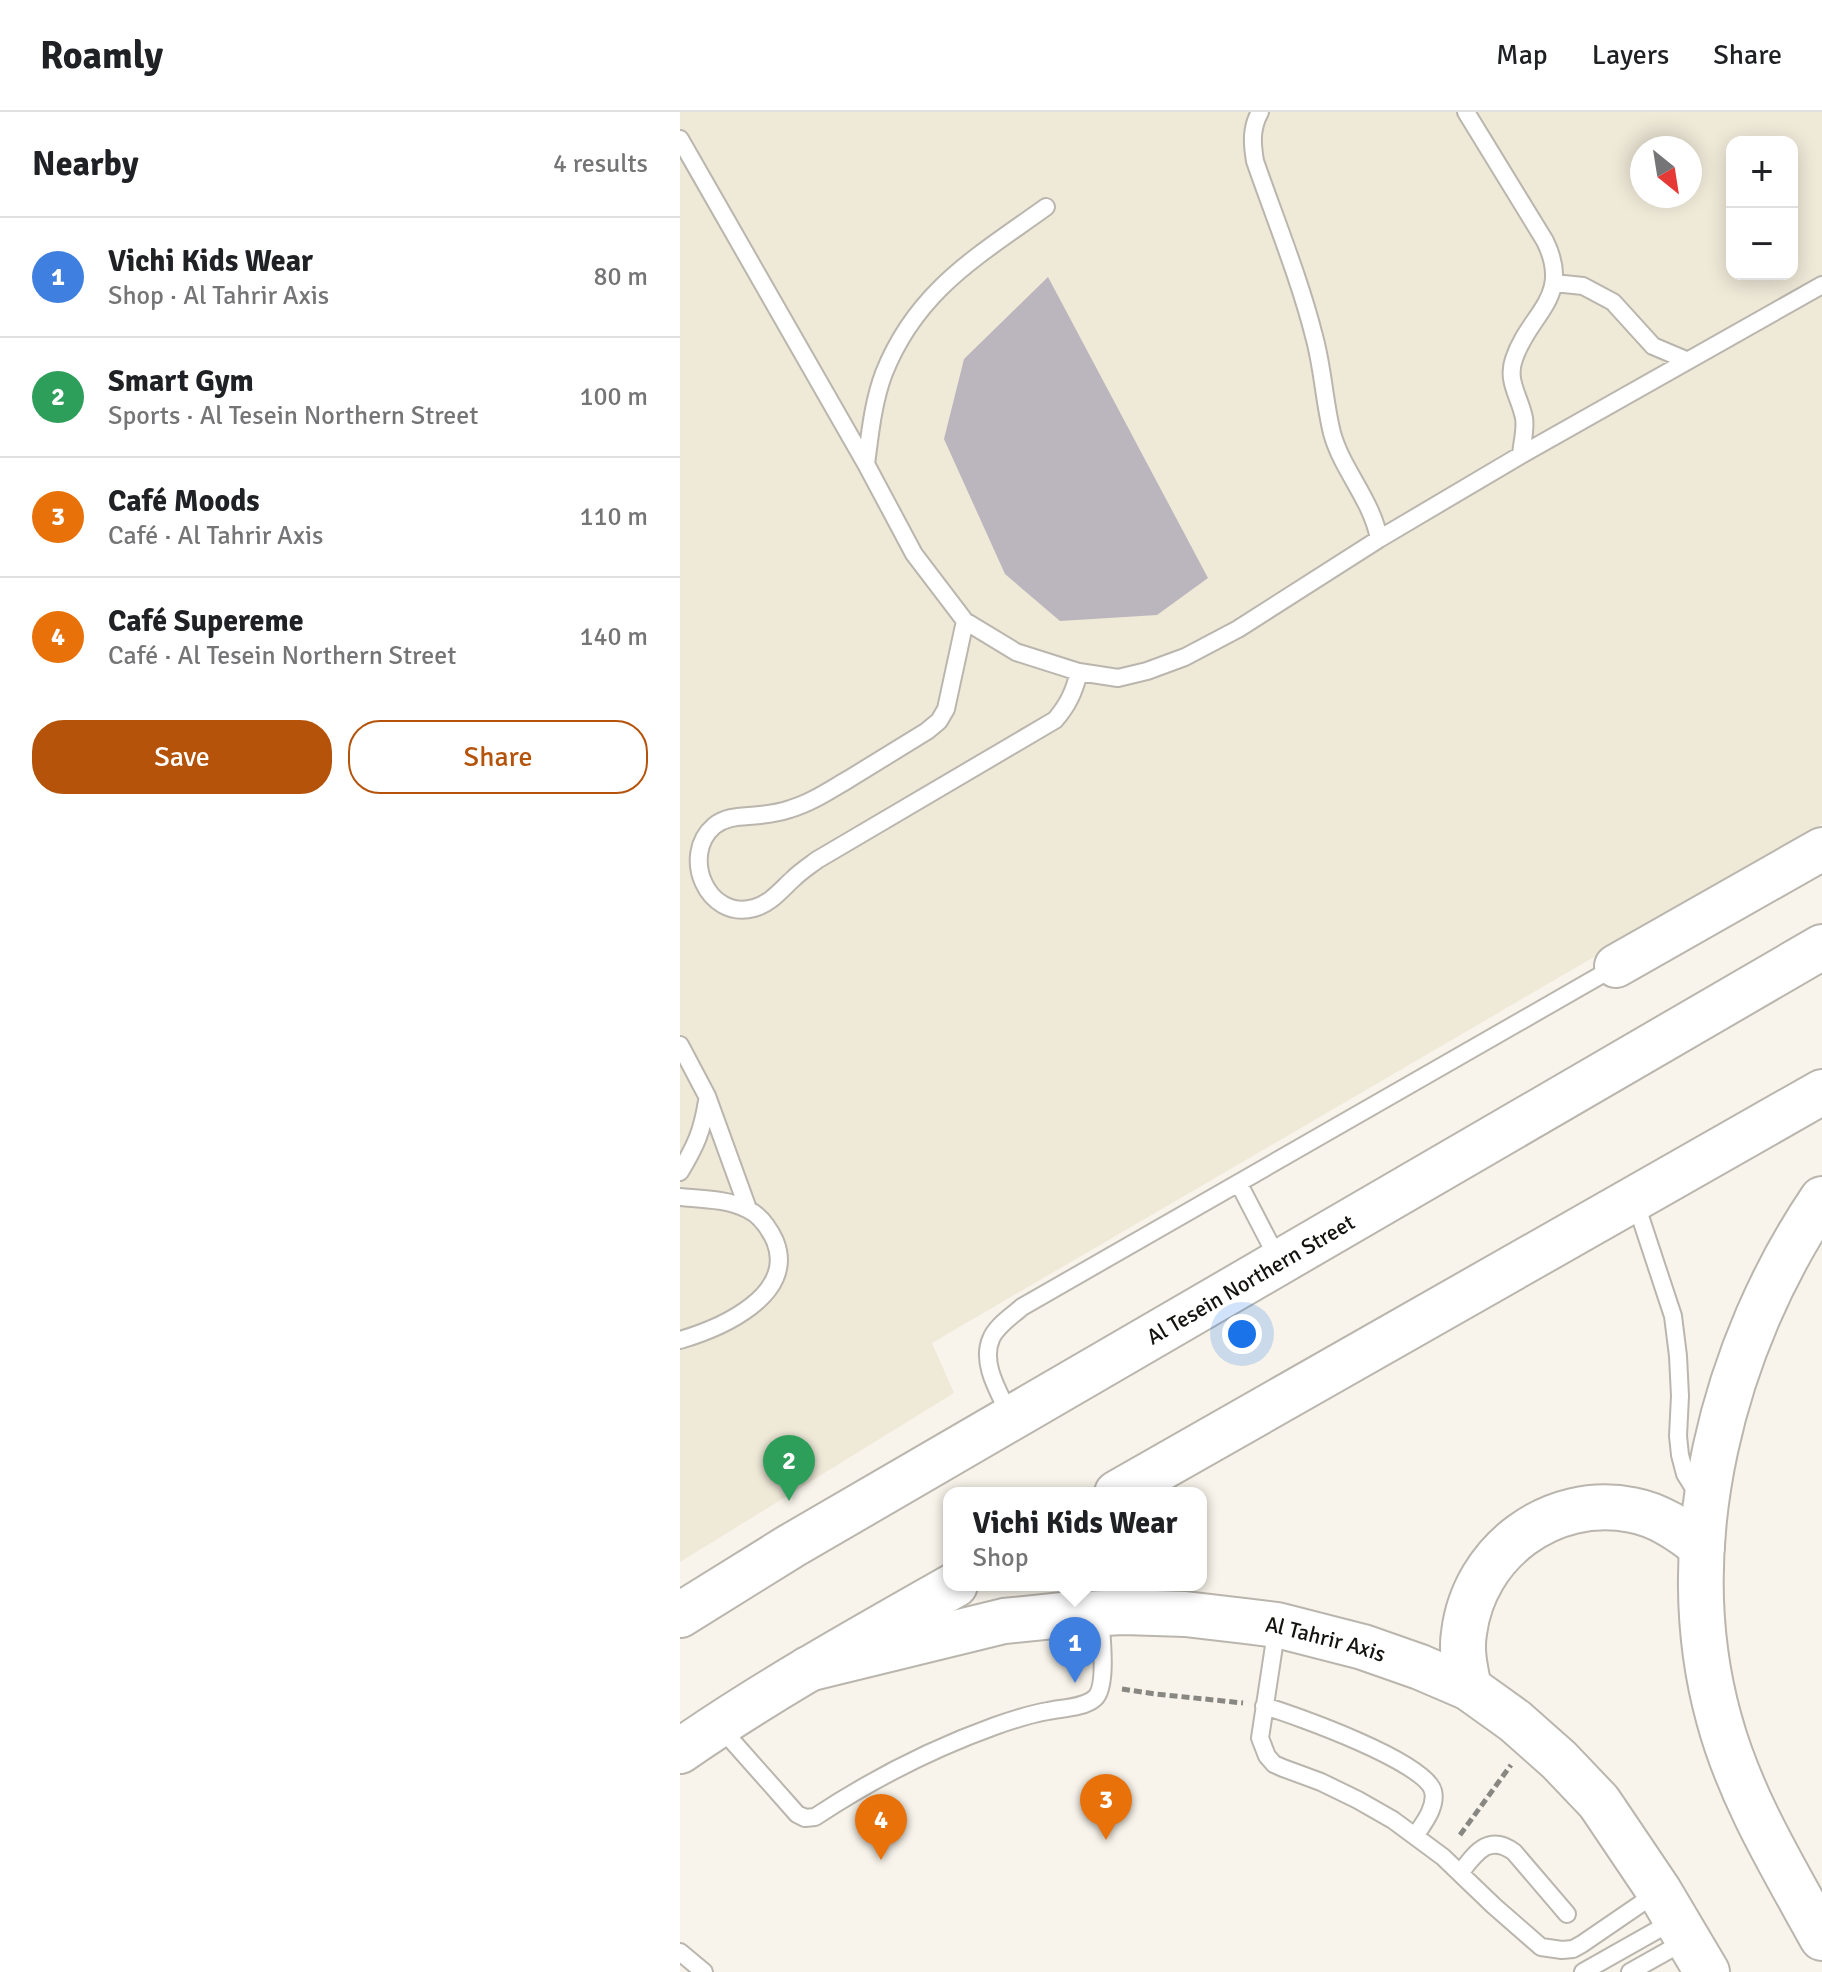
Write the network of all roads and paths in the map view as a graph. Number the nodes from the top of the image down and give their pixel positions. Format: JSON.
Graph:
{"nodes":[{"id":1,"x":1260,"y":112,"type":"edge"},
{"id":2,"x":1466,"y":112,"type":"edge"},
{"id":3,"x":680,"y":139,"type":"edge"},
{"id":4,"x":1046,"y":207,"type":"dead end"},
{"id":5,"x":1554,"y":283,"type":"junction"},
{"id":6,"x":1822,"y":285,"type":"edge"},
{"id":7,"x":1686,"y":360,"type":"junction"},
{"id":8,"x":1521,"y":455,"type":"junction"},
{"id":9,"x":866,"y":464,"type":"junction"},
{"id":10,"x":1379,"y":539,"type":"junction"},
{"id":11,"x":965,"y":621,"type":"junction"},
{"id":12,"x":1079,"y":672,"type":"junction"},
{"id":13,"x":1822,"y":849,"type":"edge"},
{"id":14,"x":1822,"y":947,"type":"edge"},
{"id":15,"x":1616,"y":966,"type":"joint"},
{"id":16,"x":680,"y":1045,"type":"edge"},
{"id":17,"x":1822,"y":1092,"type":"edge"},
{"id":18,"x":707,"y":1096,"type":"junction"},
{"id":19,"x":680,"y":1172,"type":"edge"},
{"id":20,"x":1239,"y":1184,"type":"junction"},
{"id":21,"x":680,"y":1197,"type":"edge"},
{"id":22,"x":1635,"y":1199,"type":"junction"},
{"id":23,"x":1822,"y":1199,"type":"edge"},
{"id":24,"x":748,"y":1209,"type":"junction"},
{"id":25,"x":1279,"y":1263,"type":"junction"},
{"id":26,"x":680,"y":1340,"type":"edge"},
{"id":27,"x":1012,"y":1419,"type":"junction"},
{"id":28,"x":1128,"y":1487,"type":"edge"},
{"id":29,"x":1704,"y":1526,"type":"junction"},
{"id":30,"x":944,"y":1591,"type":"edge"},
{"id":31,"x":1100,"y":1613,"type":"junction"},
{"id":32,"x":680,"y":1615,"type":"edge"},
{"id":33,"x":1277,"y":1625,"type":"junction"},
{"id":34,"x":808,"y":1669,"type":"junction"},
{"id":35,"x":1101,"y":1686,"type":"junction"},
{"id":36,"x":1469,"y":1688,"type":"junction"},
{"id":37,"x":1264,"y":1706,"type":"junction"},
{"id":38,"x":718,"y":1724,"type":"junction"},
{"id":39,"x":1533,"y":1736,"type":"junction"},
{"id":40,"x":680,"y":1751,"type":"edge"},
{"id":41,"x":1415,"y":1836,"type":"junction"},
{"id":42,"x":1443,"y":1857,"type":"junction"},
{"id":43,"x":1460,"y":1873,"type":"junction"},
{"id":44,"x":1567,"y":1914,"type":"dead end"},
{"id":45,"x":1683,"y":1930,"type":"edge"},
{"id":46,"x":1822,"y":1938,"type":"edge"},
{"id":47,"x":680,"y":1952,"type":"edge"},
{"id":48,"x":704,"y":1972,"type":"edge"},
{"id":49,"x":1583,"y":1972,"type":"edge"},
{"id":50,"x":1630,"y":1972,"type":"edge"}],
"edges":[{"from":1,"to":10,"type":"lane"},
{"from":2,"to":5,"type":"lane"},
{"from":3,"to":9,"type":"lane"},
{"from":4,"to":9,"type":"lane"},
{"from":5,"to":7,"type":"lane"},
{"from":5,"to":8,"type":"lane"},
{"from":6,"to":7,"type":"lane"},
{"from":7,"to":8,"type":"lane"},
{"from":8,"to":10,"type":"lane"},
{"from":9,"to":11,"type":"lane"},
{"from":10,"to":12,"type":"lane"},
{"from":11,"to":12,"type":"lane"},
{"from":11,"to":12,"type":"lane"},
{"from":13,"to":15,"type":"street"},
{"from":14,"to":25,"type":"main road","name":"Al Tesein Northern Street"},
{"from":15,"to":20,"type":"lane"},
{"from":16,"to":18,"type":"lane"},
{"from":17,"to":22,"type":"main road"},
{"from":18,"to":19,"type":"lane"},
{"from":18,"to":24,"type":"lane"},
{"from":20,"to":25,"type":"lane"},
{"from":20,"to":27,"type":"lane"},
{"from":21,"to":24,"type":"lane"},
{"from":22,"to":28,"type":"main road"},
{"from":22,"to":29,"type":"lane"},
{"from":23,"to":29,"type":"main road"},
{"from":24,"to":26,"type":"lane"},
{"from":25,"to":27,"type":"main road","name":"Al Tesein Northern Street"},
{"from":27,"to":32,"type":"main road","name":"Al Tesein Northern Street"},
{"from":29,"to":36,"type":"main road"},
{"from":29,"to":46,"type":"main road"},
{"from":30,"to":34,"type":"main road"},
{"from":31,"to":33,"type":"main road","name":"Al Tahrir Axis"},
{"from":31,"to":34,"type":"main road","name":"Al Tahrir Axis"},
{"from":31,"to":35,"type":"lane"},
{"from":33,"to":36,"type":"main road","name":"Al Tahrir Axis"},
{"from":33,"to":37,"type":"lane"},
{"from":34,"to":38,"type":"main road"},
{"from":35,"to":37,"type":"path"},
{"from":35,"to":38,"type":"lane"},
{"from":36,"to":39,"type":"main road","name":"Al Tahrir Axis"},
{"from":37,"to":41,"type":"lane"},
{"from":37,"to":41,"type":"lane"},
{"from":38,"to":40,"type":"main road"},
{"from":39,"to":42,"type":"path"},
{"from":39,"to":45,"type":"main road","name":"Al Tahrir Axis"},
{"from":41,"to":42,"type":"lane"},
{"from":42,"to":43,"type":"lane"},
{"from":43,"to":44,"type":"lane"},
{"from":43,"to":45,"type":"lane"},
{"from":45,"to":49,"type":"lane"},
{"from":45,"to":50,"type":"lane"},
{"from":47,"to":48,"type":"lane"}]}
